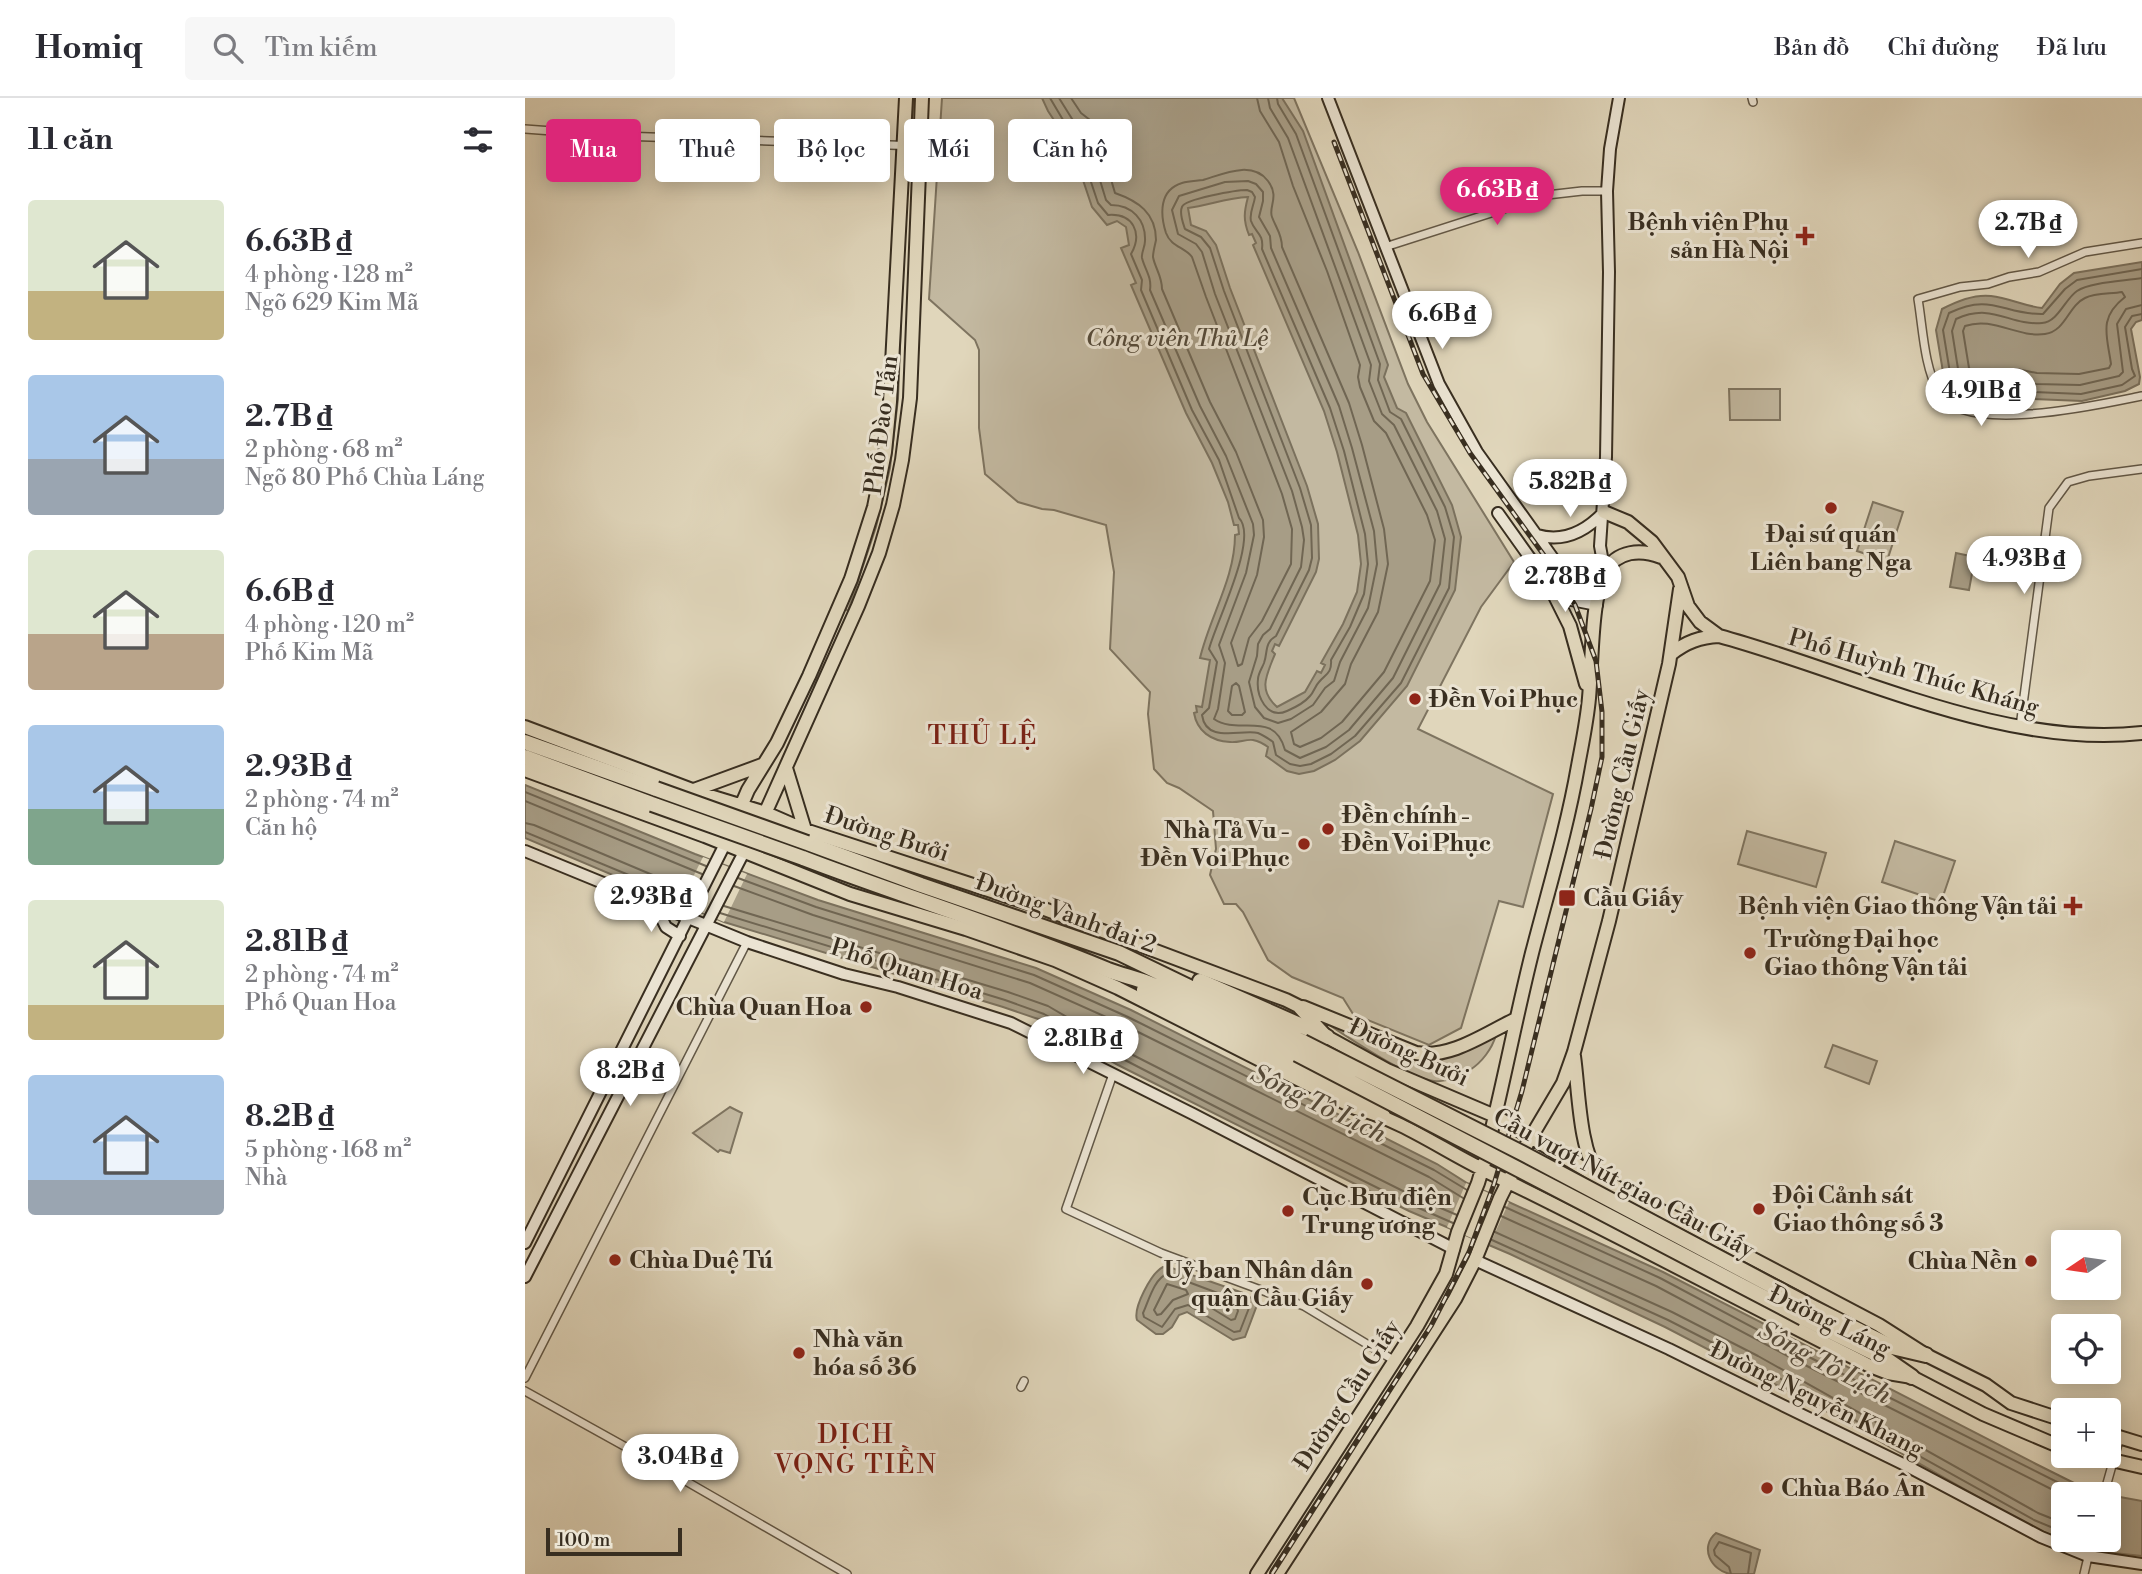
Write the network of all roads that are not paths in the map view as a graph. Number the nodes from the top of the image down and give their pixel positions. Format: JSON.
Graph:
{"nodes":[{"id":1,"x":906,"y":98,"type":"edge"},
{"id":2,"x":922,"y":98,"type":"edge"},
{"id":3,"x":1328,"y":98,"type":"edge"},
{"id":4,"x":1619,"y":98,"type":"edge"},
{"id":5,"x":905,"y":119,"type":"edge"},
{"id":6,"x":921,"y":119,"type":"edge"},
{"id":7,"x":525,"y":129,"type":"edge"},
{"id":8,"x":904,"y":146,"type":"joint"},
{"id":9,"x":918,"y":182,"type":"edge"},
{"id":10,"x":1607,"y":191,"type":"junction"},
{"id":11,"x":2142,"y":243,"type":"edge"},
{"id":12,"x":1385,"y":247,"type":"junction"},
{"id":13,"x":2142,"y":396,"type":"edge"},
{"id":14,"x":2142,"y":469,"type":"edge"},
{"id":15,"x":1604,"y":512,"type":"junction"},
{"id":16,"x":1498,"y":513,"type":"dead end"},
{"id":17,"x":1535,"y":532,"type":"junction"},
{"id":18,"x":1517,"y":539,"type":"junction"},
{"id":19,"x":1661,"y":557,"type":"junction"},
{"id":20,"x":1604,"y":574,"type":"junction"},
{"id":21,"x":1550,"y":586,"type":"junction"},
{"id":22,"x":1681,"y":589,"type":"junction"},
{"id":23,"x":1597,"y":605,"type":"junction"},
{"id":24,"x":839,"y":608,"type":"junction"},
{"id":25,"x":853,"y":617,"type":"junction"},
{"id":26,"x":1719,"y":636,"type":"junction"},
{"id":27,"x":1671,"y":654,"type":"junction"},
{"id":28,"x":1589,"y":701,"type":"junction"},
{"id":29,"x":525,"y":727,"type":"edge"},
{"id":30,"x":2020,"y":727,"type":"junction"},
{"id":31,"x":2142,"y":733,"type":"edge"},
{"id":32,"x":525,"y":743,"type":"edge"},
{"id":33,"x":525,"y":757,"type":"edge"},
{"id":34,"x":762,"y":765,"type":"junction"},
{"id":35,"x":786,"y":768,"type":"junction"},
{"id":36,"x":525,"y":770,"type":"edge"},
{"id":37,"x":698,"y":792,"type":"junction"},
{"id":38,"x":742,"y":805,"type":"junction"},
{"id":39,"x":766,"y":813,"type":"junction"},
{"id":40,"x":690,"y":831,"type":"junction"},
{"id":41,"x":725,"y":844,"type":"junction"},
{"id":42,"x":805,"y":844,"type":"junction"},
{"id":43,"x":525,"y":851,"type":"edge"},
{"id":44,"x":744,"y":852,"type":"junction"},
{"id":45,"x":654,"y":903,"type":"junction"},
{"id":46,"x":691,"y":913,"type":"junction"},
{"id":47,"x":707,"y":921,"type":"junction"},
{"id":48,"x":680,"y":936,"type":"junction"},
{"id":49,"x":747,"y":942,"type":"junction"},
{"id":50,"x":1119,"y":953,"type":"junction"},
{"id":51,"x":1110,"y":971,"type":"junction"},
{"id":52,"x":1298,"y":1006,"type":"junction"},
{"id":53,"x":1516,"y":1018,"type":"junction"},
{"id":54,"x":1327,"y":1037,"type":"junction"},
{"id":55,"x":1300,"y":1048,"type":"junction"},
{"id":56,"x":1574,"y":1052,"type":"junction"},
{"id":57,"x":1113,"y":1074,"type":"junction"},
{"id":58,"x":1383,"y":1115,"type":"junction"},
{"id":59,"x":1495,"y":1116,"type":"junction"},
{"id":60,"x":1532,"y":1136,"type":"junction"},
{"id":61,"x":1482,"y":1169,"type":"junction"},
{"id":62,"x":1601,"y":1180,"type":"junction"},
{"id":63,"x":1509,"y":1181,"type":"junction"},
{"id":64,"x":525,"y":1242,"type":"edge"},
{"id":65,"x":1454,"y":1249,"type":"junction"},
{"id":66,"x":1475,"y":1260,"type":"junction"},
{"id":67,"x":525,"y":1277,"type":"edge"},
{"id":68,"x":1805,"y":1312,"type":"junction"},
{"id":69,"x":1926,"y":1356,"type":"junction"},
{"id":70,"x":1395,"y":1361,"type":"junction"},
{"id":71,"x":1912,"y":1377,"type":"junction"},
{"id":72,"x":525,"y":1378,"type":"edge"},
{"id":73,"x":525,"y":1391,"type":"edge"},
{"id":74,"x":2051,"y":1416,"type":"edge"},
{"id":75,"x":2121,"y":1437,"type":"edge"},
{"id":76,"x":2051,"y":1443,"type":"edge"},
{"id":77,"x":2142,"y":1444,"type":"edge"},
{"id":78,"x":2121,"y":1463,"type":"edge"},
{"id":79,"x":2142,"y":1467,"type":"edge"},
{"id":80,"x":2051,"y":1540,"type":"edge"},
{"id":81,"x":2089,"y":1552,"type":"edge"},
{"id":82,"x":2104,"y":1552,"type":"edge"},
{"id":83,"x":2142,"y":1563,"type":"edge"},
{"id":84,"x":847,"y":1574,"type":"edge"},
{"id":85,"x":1257,"y":1574,"type":"edge"},
{"id":86,"x":1277,"y":1574,"type":"edge"},
{"id":87,"x":2084,"y":1574,"type":"edge"}],
"edges":[{"from":1,"to":5,"type":"main road","name":"Phố Đào Tấn"},
{"from":2,"to":6,"type":"main road","name":"Phố Đào Tấn"},
{"from":3,"to":12,"type":"main road"},
{"from":4,"to":10,"type":"main road"},
{"from":7,"to":8,"type":"street"},
{"from":8,"to":24,"type":"main road","name":"Phố Đào Tấn"},
{"from":9,"to":25,"type":"main road","name":"Phố Đào Tấn"},
{"from":10,"to":12,"type":"street"},
{"from":10,"to":15,"type":"main road"},
{"from":11,"to":13,"type":"street"},
{"from":12,"to":17,"type":"main road"},
{"from":14,"to":30,"type":"street"},
{"from":15,"to":17,"type":"main road"},
{"from":15,"to":19,"type":"main road","name":"Phố Huỳnh Thúc Kháng"},
{"from":15,"to":20,"type":"main road"},
{"from":16,"to":18,"type":"main road"},
{"from":17,"to":18,"type":"main road"},
{"from":17,"to":20,"type":"main road"},
{"from":18,"to":21,"type":"main road"},
{"from":19,"to":20,"type":"main road"},
{"from":19,"to":22,"type":"main road","name":"Phố Huỳnh Thúc Kháng"},
{"from":20,"to":23,"type":"main road","name":"Đường Cầu Giấy"},
{"from":21,"to":23,"type":"main road"},
{"from":21,"to":28,"type":"main road"},
{"from":22,"to":26,"type":"main road","name":"Phố Huỳnh Thúc Kháng"},
{"from":22,"to":27,"type":"main road","name":"Đường Cầu Giấy"},
{"from":23,"to":28,"type":"main road","name":"Đường Cầu Giấy"},
{"from":24,"to":25,"type":"main road"},
{"from":24,"to":34,"type":"main road","name":"Phố Đào Tấn"},
{"from":25,"to":35,"type":"main road","name":"Phố Đào Tấn"},
{"from":26,"to":27,"type":"main road"},
{"from":26,"to":30,"type":"main road","name":"Phố Huỳnh Thúc Kháng"},
{"from":27,"to":56,"type":"main road","name":"Đường Cầu Giấy"},
{"from":28,"to":53,"type":"main road","name":"Đường Cầu Giấy"},
{"from":29,"to":37,"type":"main road","name":"Đường Bưởi"},
{"from":30,"to":31,"type":"main road","name":"Phố Huỳnh Thúc Kháng"},
{"from":32,"to":42,"type":"highway","bridge":true},
{"from":33,"to":42,"type":"highway","bridge":true},
{"from":34,"to":37,"type":"main road"},
{"from":34,"to":38,"type":"main road","name":"Phố Đào Tấn"},
{"from":35,"to":39,"type":"main road","name":"Phố Đào Tấn"},
{"from":35,"to":42,"type":"main road"},
{"from":36,"to":40,"type":"main road"},
{"from":37,"to":38,"type":"main road","name":"Đường Bưởi"},
{"from":37,"to":40,"type":"main road"},
{"from":38,"to":39,"type":"main road","name":"Đường Bưởi"},
{"from":38,"to":41,"type":"main road","name":"Phố Đào Tấn"},
{"from":39,"to":42,"type":"main road","name":"Đường Bưởi"},
{"from":39,"to":44,"type":"main road","name":"Phố Đào Tấn"},
{"from":40,"to":41,"type":"main road"},
{"from":41,"to":44,"type":"main road"},
{"from":41,"to":46,"type":"main road"},
{"from":42,"to":50,"type":"highway","name":"Đường Vành đai 2"},
{"from":42,"to":51,"type":"highway","name":"Đường Vành đai 2"},
{"from":42,"to":52,"type":"main road","name":"Đường Bưởi"},
{"from":43,"to":45,"type":"main road","name":"Phố Quan Hoa"},
{"from":44,"to":47,"type":"main road"},
{"from":44,"to":58,"type":"main road"},
{"from":45,"to":46,"type":"main road","name":"Phố Quan Hoa"},
{"from":45,"to":48,"type":"main road"},
{"from":46,"to":47,"type":"main road","name":"Phố Quan Hoa"},
{"from":46,"to":48,"type":"main road"},
{"from":47,"to":49,"type":"main road","name":"Phố Quan Hoa"},
{"from":47,"to":67,"type":"main road"},
{"from":48,"to":64,"type":"main road"},
{"from":49,"to":57,"type":"main road","name":"Phố Quan Hoa"},
{"from":49,"to":72,"type":"street"},
{"from":50,"to":54,"type":"highway"},
{"from":50,"to":55,"type":"highway","name":"Đường Vành đai 2"},
{"from":51,"to":55,"type":"highway","name":"Đường Vành đai 2"},
{"from":51,"to":58,"type":"highway"},
{"from":52,"to":53,"type":"main road"},
{"from":52,"to":54,"type":"main road","name":"Đường Bưởi"},
{"from":53,"to":59,"type":"main road","name":"Đường Cầu Giấy"},
{"from":54,"to":59,"type":"main road","name":"Đường Bưởi"},
{"from":55,"to":68,"type":"highway","name":"Cầu vượt Nút giao Cầu Giấy","bridge":true},
{"from":56,"to":60,"type":"main road","name":"Đường Cầu Giấy"},
{"from":56,"to":62,"type":"main road"},
{"from":57,"to":65,"type":"main road","name":"Phố Quan Hoa"},
{"from":57,"to":70,"type":"street"},
{"from":58,"to":61,"type":"main road"},
{"from":59,"to":60,"type":"main road","name":"Đường Bưởi"},
{"from":59,"to":61,"type":"main road","name":"Đường Cầu Giấy"},
{"from":60,"to":62,"type":"main road","name":"Đường Láng"},
{"from":60,"to":63,"type":"main road","name":"Đường Cầu Giấy"},
{"from":61,"to":63,"type":"main road","name":"Đường Láng"},
{"from":61,"to":65,"type":"main road","name":"Đường Cầu Giấy"},
{"from":62,"to":69,"type":"main road","name":"Đường Láng"},
{"from":63,"to":66,"type":"main road","name":"Đường Cầu Giấy"},
{"from":63,"to":71,"type":"main road","name":"Đường Láng"},
{"from":65,"to":70,"type":"main road","name":"Đường Cầu Giấy"},
{"from":66,"to":80,"type":"main road","name":"Đường Nguyễn Khang"},
{"from":66,"to":86,"type":"main road","name":"Đường Cầu Giấy"},
{"from":68,"to":69,"type":"highway","name":"Cầu vượt Nút giao Cầu Giấy"},
{"from":68,"to":71,"type":"highway","name":"Cầu vượt Nút giao Cầu Giấy"},
{"from":69,"to":74,"type":"main road","name":"Đường Láng"},
{"from":70,"to":85,"type":"main road","name":"Đường Cầu Giấy"},
{"from":71,"to":76,"type":"main road","name":"Đường Láng"},
{"from":73,"to":84,"type":"street"},
{"from":75,"to":77,"type":"main road"},
{"from":78,"to":79,"type":"main road"},
{"from":81,"to":87,"type":"street"},
{"from":82,"to":83,"type":"main road","name":"Đường Nguyễn Khang"}]}
